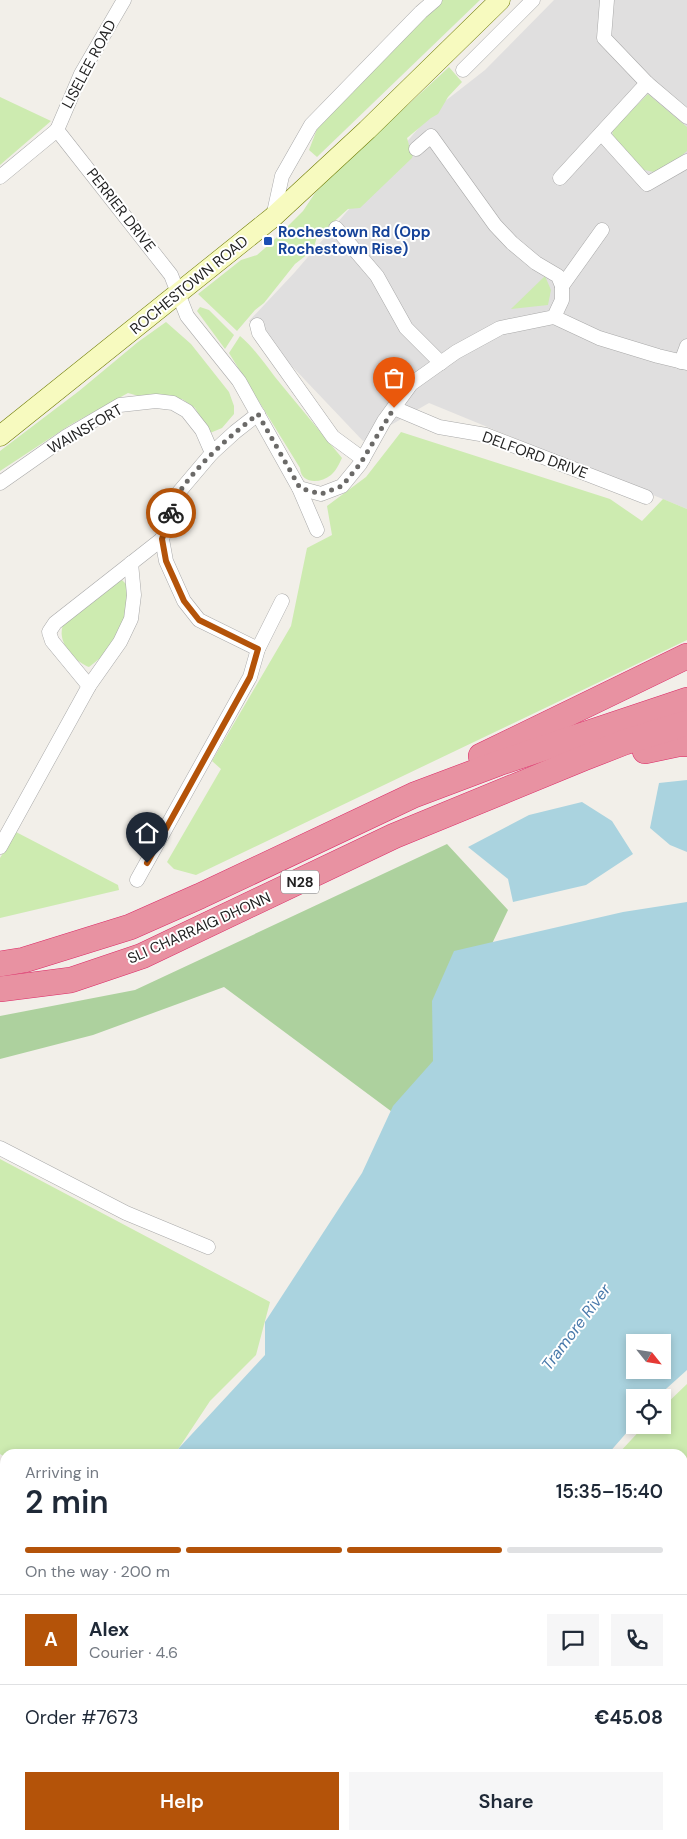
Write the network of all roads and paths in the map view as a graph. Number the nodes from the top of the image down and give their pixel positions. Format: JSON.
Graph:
{"nodes":[{"id":1,"x":124,"y":0,"type":"edge"},
{"id":2,"x":434,"y":0,"type":"edge"},
{"id":3,"x":500,"y":0,"type":"edge"},
{"id":4,"x":533,"y":0,"type":"edge"},
{"id":5,"x":607,"y":0,"type":"edge"},
{"id":6,"x":463,"y":70,"type":"dead end"},
{"id":7,"x":647,"y":83,"type":"junction"},
{"id":8,"x":687,"y":116,"type":"edge"},
{"id":9,"x":57,"y":130,"type":"junction"},
{"id":10,"x":602,"y":134,"type":"junction"},
{"id":11,"x":416,"y":149,"type":"dead end"},
{"id":12,"x":687,"y":161,"type":"edge"},
{"id":13,"x":0,"y":177,"type":"edge"},
{"id":14,"x":560,"y":178,"type":"dead end"},
{"id":15,"x":272,"y":218,"type":"junction"},
{"id":16,"x":336,"y":228,"type":"dead end"},
{"id":17,"x":602,"y":230,"type":"dead end"},
{"id":18,"x":562,"y":286,"type":"junction"},
{"id":19,"x":180,"y":294,"type":"junction"},
{"id":20,"x":554,"y":317,"type":"junction"},
{"id":21,"x":257,"y":325,"type":"dead end"},
{"id":22,"x":687,"y":346,"type":"edge"},
{"id":23,"x":441,"y":363,"type":"junction"},
{"id":24,"x":684,"y":363,"type":"edge"},
{"id":25,"x":394,"y":408,"type":"junction"},
{"id":26,"x":258,"y":414,"type":"junction"},
{"id":27,"x":0,"y":436,"type":"edge"},
{"id":28,"x":212,"y":453,"type":"junction"},
{"id":29,"x":363,"y":459,"type":"junction"},
{"id":30,"x":0,"y":483,"type":"edge"},
{"id":31,"x":300,"y":488,"type":"junction"},
{"id":32,"x":646,"y":497,"type":"dead end"},
{"id":33,"x":317,"y":530,"type":"dead end"},
{"id":34,"x":162,"y":539,"type":"junction"},
{"id":35,"x":131,"y":563,"type":"junction"},
{"id":36,"x":282,"y":600,"type":"dead end"},
{"id":37,"x":258,"y":649,"type":"junction"},
{"id":38,"x":687,"y":656,"type":"edge"},
{"id":39,"x":89,"y":686,"type":"junction"},
{"id":40,"x":687,"y":700,"type":"edge"},
{"id":41,"x":687,"y":723,"type":"edge"},
{"id":42,"x":687,"y":744,"type":"edge"},
{"id":43,"x":527,"y":781,"type":"junction"},
{"id":44,"x":414,"y":795,"type":"junction"},
{"id":45,"x":0,"y":847,"type":"edge"},
{"id":46,"x":137,"y":880,"type":"dead end"},
{"id":47,"x":0,"y":964,"type":"edge"},
{"id":48,"x":71,"y":980,"type":"junction"},
{"id":49,"x":0,"y":989,"type":"edge"},
{"id":50,"x":0,"y":1000,"type":"edge"},
{"id":51,"x":0,"y":1148,"type":"edge"},
{"id":52,"x":208,"y":1247,"type":"dead end"}],
"edges":[{"from":1,"to":9,"type":"street","name":"LISELEE ROAD"},
{"from":2,"to":15,"type":"street"},
{"from":3,"to":15,"type":"main road","name":"ROCHESTOWN ROAD"},
{"from":4,"to":6,"type":"street"},
{"from":5,"to":7,"type":"street"},
{"from":7,"to":8,"type":"street"},
{"from":7,"to":10,"type":"street"},
{"from":9,"to":13,"type":"street"},
{"from":9,"to":19,"type":"street","name":"PERRIER DRIVE"},
{"from":10,"to":12,"type":"street"},
{"from":10,"to":14,"type":"street"},
{"from":11,"to":18,"type":"street"},
{"from":15,"to":19,"type":"main road","name":"ROCHESTOWN ROAD"},
{"from":16,"to":23,"type":"street"},
{"from":17,"to":18,"type":"street"},
{"from":18,"to":20,"type":"street"},
{"from":19,"to":26,"type":"street","name":"PERRIER DRIVE"},
{"from":19,"to":27,"type":"main road","name":"ROCHESTOWN ROAD"},
{"from":20,"to":23,"type":"street"},
{"from":20,"to":24,"type":"street"},
{"from":21,"to":29,"type":"street"},
{"from":22,"to":24,"type":"street"},
{"from":23,"to":25,"type":"street"},
{"from":25,"to":29,"type":"street"},
{"from":25,"to":32,"type":"street","name":"DELFORD DRIVE"},
{"from":26,"to":28,"type":"street"},
{"from":26,"to":31,"type":"street","name":"PERRIER DRIVE"},
{"from":28,"to":30,"type":"street","name":"WAINSFORT"},
{"from":28,"to":34,"type":"street"},
{"from":29,"to":31,"type":"street"},
{"from":31,"to":33,"type":"street","name":"PERRIER DRIVE"},
{"from":34,"to":35,"type":"street"},
{"from":34,"to":37,"type":"street"},
{"from":35,"to":39,"type":"street"},
{"from":35,"to":39,"type":"street"},
{"from":36,"to":37,"type":"street"},
{"from":37,"to":46,"type":"street"},
{"from":38,"to":44,"type":"highway","number":"N28"},
{"from":39,"to":45,"type":"street"},
{"from":40,"to":44,"type":"highway","number":"N28"},
{"from":41,"to":43,"type":"highway","number":"N28"},
{"from":42,"to":43,"type":"highway"},
{"from":43,"to":48,"type":"highway","name":"SLI CHARRAIG DHONN","number":"N28"},
{"from":44,"to":47,"type":"highway","name":"SLI CHARRAIG DHONN","number":"N28"},
{"from":48,"to":49,"type":"highway","name":"SLI CHARRAIG DHONN","number":"N28"},
{"from":48,"to":50,"type":"highway"},
{"from":51,"to":52,"type":"street"}]}
